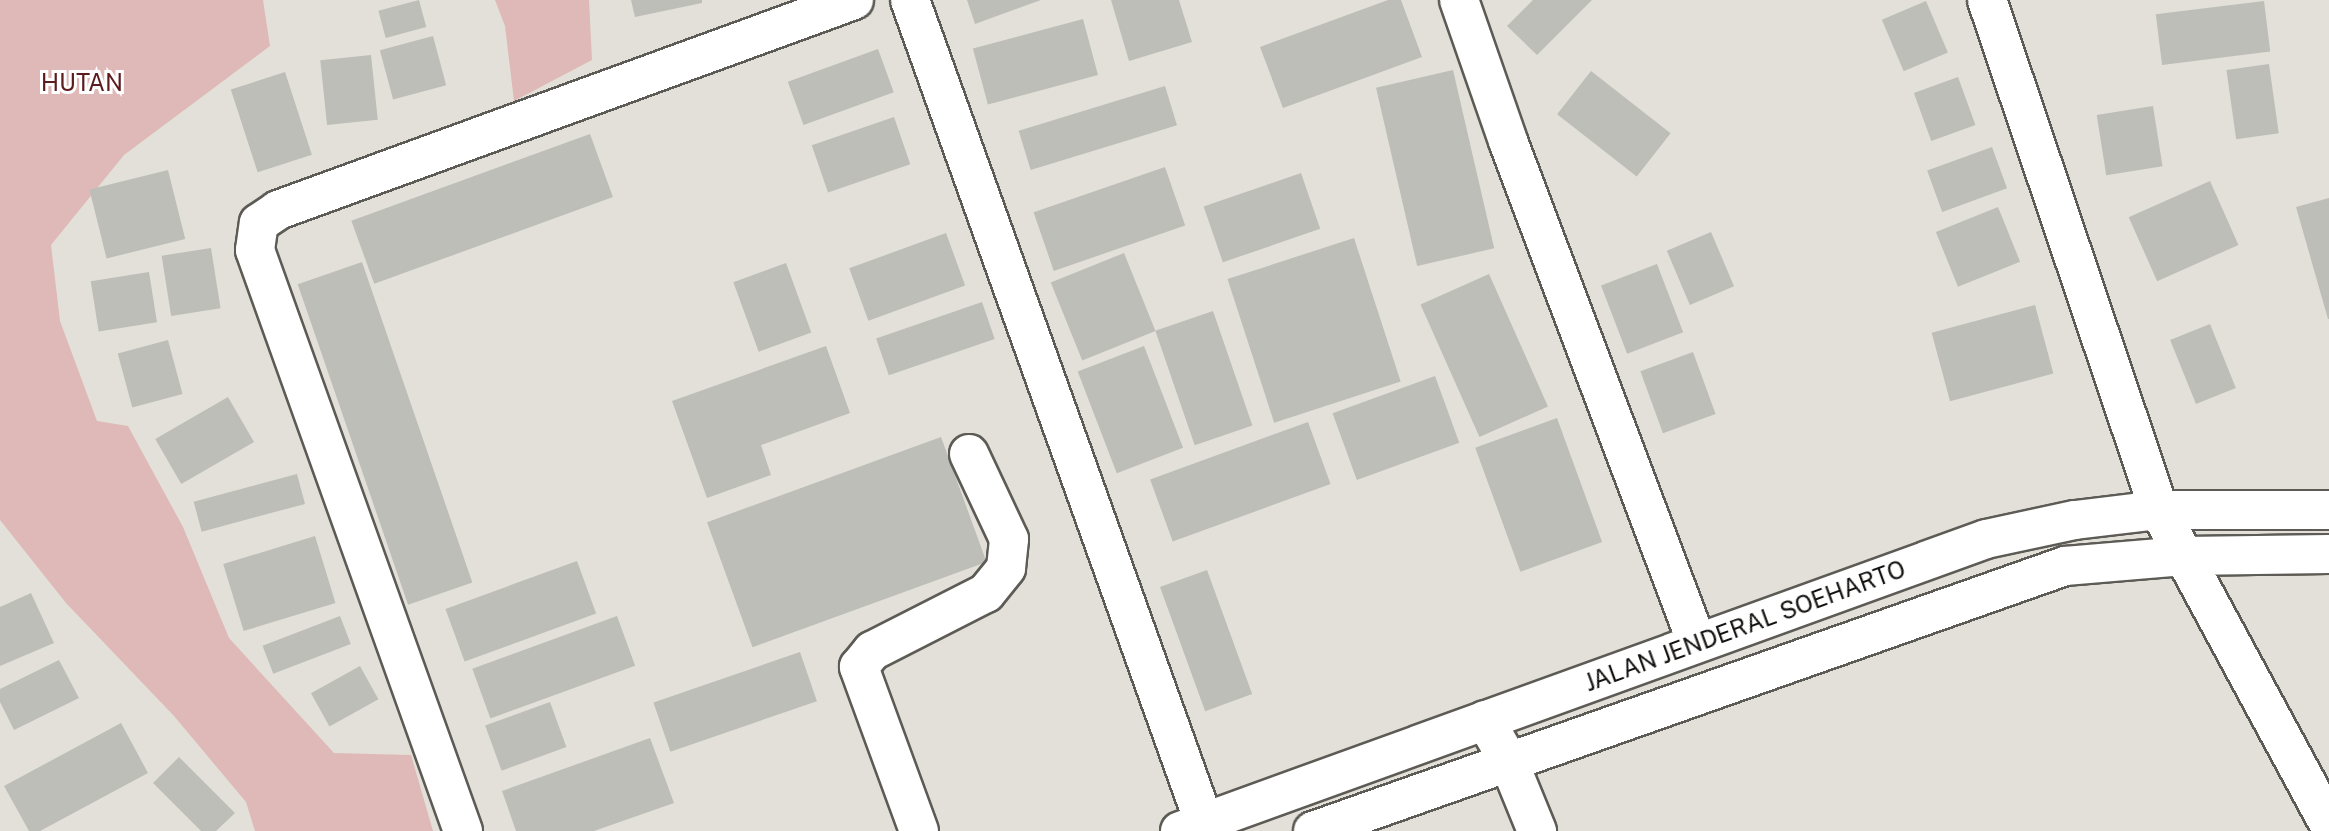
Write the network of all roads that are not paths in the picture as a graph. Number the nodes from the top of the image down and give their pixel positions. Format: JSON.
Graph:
{"nodes":[{"id":1,"x":854,"y":0,"type":"edge"},
{"id":2,"x":1459,"y":0,"type":"edge"},
{"id":3,"x":1987,"y":0,"type":"edge"},
{"id":4,"x":913,"y":2,"type":"edge"},
{"id":5,"x":969,"y":454,"type":"dead end"},
{"id":6,"x":2159,"y":510,"type":"junction"},
{"id":7,"x":2329,"y":510,"type":"edge"},
{"id":8,"x":2329,"y":554,"type":"edge"},
{"id":9,"x":2184,"y":556,"type":"junction"},
{"id":10,"x":1697,"y":643,"type":"junction"},
{"id":11,"x":1485,"y":720,"type":"junction"},
{"id":12,"x":1508,"y":760,"type":"junction"},
{"id":13,"x":2329,"y":824,"type":"edge"},
{"id":14,"x":1192,"y":826,"type":"edge"},
{"id":15,"x":463,"y":831,"type":"edge"},
{"id":16,"x":919,"y":831,"type":"edge"},
{"id":17,"x":1313,"y":831,"type":"edge"},
{"id":18,"x":1537,"y":831,"type":"edge"}],
"edges":[{"from":1,"to":15,"type":"street"},
{"from":2,"to":10,"type":"street"},
{"from":3,"to":6,"type":"street"},
{"from":4,"to":14,"type":"street"},
{"from":5,"to":16,"type":"street"},
{"from":6,"to":7,"type":"street","name":"JALAN JENDERAL SOEHARTO"},
{"from":6,"to":9,"type":"street"},
{"from":6,"to":10,"type":"street","name":"JALAN JENDERAL SOEHARTO"},
{"from":8,"to":9,"type":"street","name":"JALAN JENDERAL SOEHARTO"},
{"from":9,"to":12,"type":"street","name":"JALAN JENDERAL SOEHARTO"},
{"from":9,"to":13,"type":"street"},
{"from":10,"to":11,"type":"street","name":"JALAN JENDERAL SOEHARTO"},
{"from":11,"to":12,"type":"street"},
{"from":11,"to":14,"type":"street","name":"JALAN JENDERAL SOEHARTO"},
{"from":12,"to":17,"type":"street","name":"JALAN JENDERAL SOEHARTO"},
{"from":12,"to":18,"type":"street"}]}
